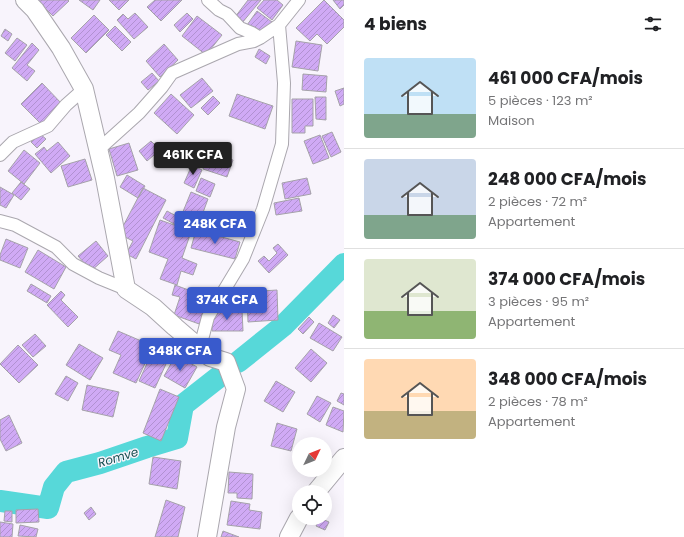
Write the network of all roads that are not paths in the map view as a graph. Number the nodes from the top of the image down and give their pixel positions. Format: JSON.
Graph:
{"nodes":[{"id":1,"x":25,"y":0,"type":"edge"},
{"id":2,"x":208,"y":0,"type":"edge"},
{"id":3,"x":299,"y":0,"type":"edge"},
{"id":4,"x":279,"y":25,"type":"junction"},
{"id":5,"x":260,"y":38,"type":"junction"},
{"id":6,"x":84,"y":89,"type":"junction"},
{"id":7,"x":98,"y":150,"type":"junction"},
{"id":8,"x":0,"y":155,"type":"edge"},
{"id":9,"x":0,"y":221,"type":"edge"},
{"id":10,"x":126,"y":289,"type":"junction"},
{"id":11,"x":200,"y":347,"type":"junction"},
{"id":12,"x":344,"y":458,"type":"edge"},
{"id":13,"x":322,"y":485,"type":"edge"},
{"id":14,"x":295,"y":525,"type":"edge"},
{"id":15,"x":207,"y":537,"type":"edge"},
{"id":16,"x":289,"y":537,"type":"edge"}],
"edges":[{"from":1,"to":6,"type":"street"},
{"from":2,"to":5,"type":"street"},
{"from":3,"to":4,"type":"street"},
{"from":4,"to":5,"type":"street"},
{"from":4,"to":11,"type":"street"},
{"from":5,"to":7,"type":"street"},
{"from":6,"to":7,"type":"street"},
{"from":6,"to":8,"type":"street"},
{"from":7,"to":10,"type":"street"},
{"from":9,"to":10,"type":"street"},
{"from":10,"to":11,"type":"street"},
{"from":11,"to":15,"type":"street"},
{"from":12,"to":13,"type":"street"},
{"from":14,"to":16,"type":"street"}]}
